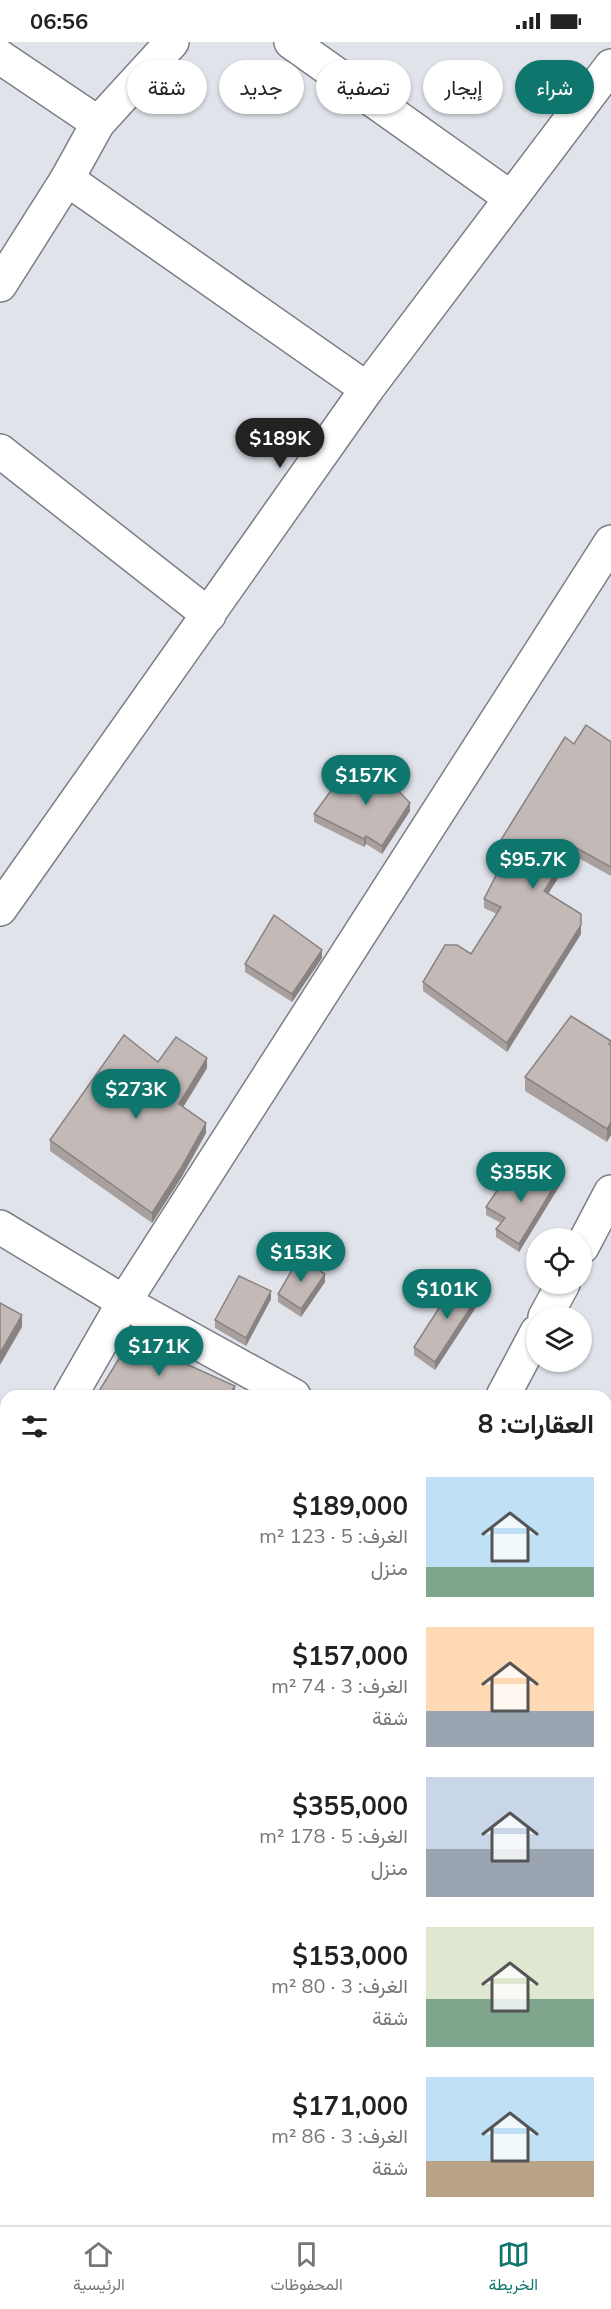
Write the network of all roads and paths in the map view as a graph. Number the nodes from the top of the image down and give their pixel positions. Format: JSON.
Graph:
{"nodes":[{"id":1,"x":172,"y":42,"type":"edge"},
{"id":2,"x":291,"y":42,"type":"edge"},
{"id":3,"x":0,"y":57,"type":"edge"},
{"id":4,"x":611,"y":66,"type":"edge"},
{"id":5,"x":98,"y":123,"type":"junction"},
{"id":6,"x":67,"y":179,"type":"junction"},
{"id":7,"x":511,"y":198,"type":"junction"},
{"id":8,"x":0,"y":285,"type":"edge"},
{"id":9,"x":367,"y":389,"type":"junction"},
{"id":10,"x":0,"y":451,"type":"edge"},
{"id":11,"x":611,"y":542,"type":"edge"},
{"id":12,"x":210,"y":615,"type":"junction"},
{"id":13,"x":0,"y":909,"type":"edge"},
{"id":14,"x":611,"y":1192,"type":"edge"},
{"id":15,"x":0,"y":1227,"type":"edge"},
{"id":16,"x":592,"y":1228,"type":"edge"},
{"id":17,"x":124,"y":1302,"type":"junction"},
{"id":18,"x":526,"y":1353,"type":"edge"},
{"id":19,"x":73,"y":1390,"type":"edge"},
{"id":20,"x":283,"y":1390,"type":"edge"},
{"id":21,"x":506,"y":1390,"type":"edge"}],
"edges":[{"from":1,"to":5,"type":"street"},
{"from":2,"to":7,"type":"street"},
{"from":3,"to":5,"type":"street"},
{"from":4,"to":7,"type":"street"},
{"from":5,"to":6,"type":"street"},
{"from":6,"to":8,"type":"street"},
{"from":6,"to":9,"type":"street"},
{"from":7,"to":9,"type":"street"},
{"from":9,"to":12,"type":"street"},
{"from":10,"to":12,"type":"street"},
{"from":11,"to":17,"type":"street"},
{"from":12,"to":13,"type":"street"},
{"from":14,"to":16,"type":"street"},
{"from":15,"to":17,"type":"street"},
{"from":17,"to":19,"type":"street"},
{"from":17,"to":20,"type":"street"},
{"from":18,"to":21,"type":"street"}]}
